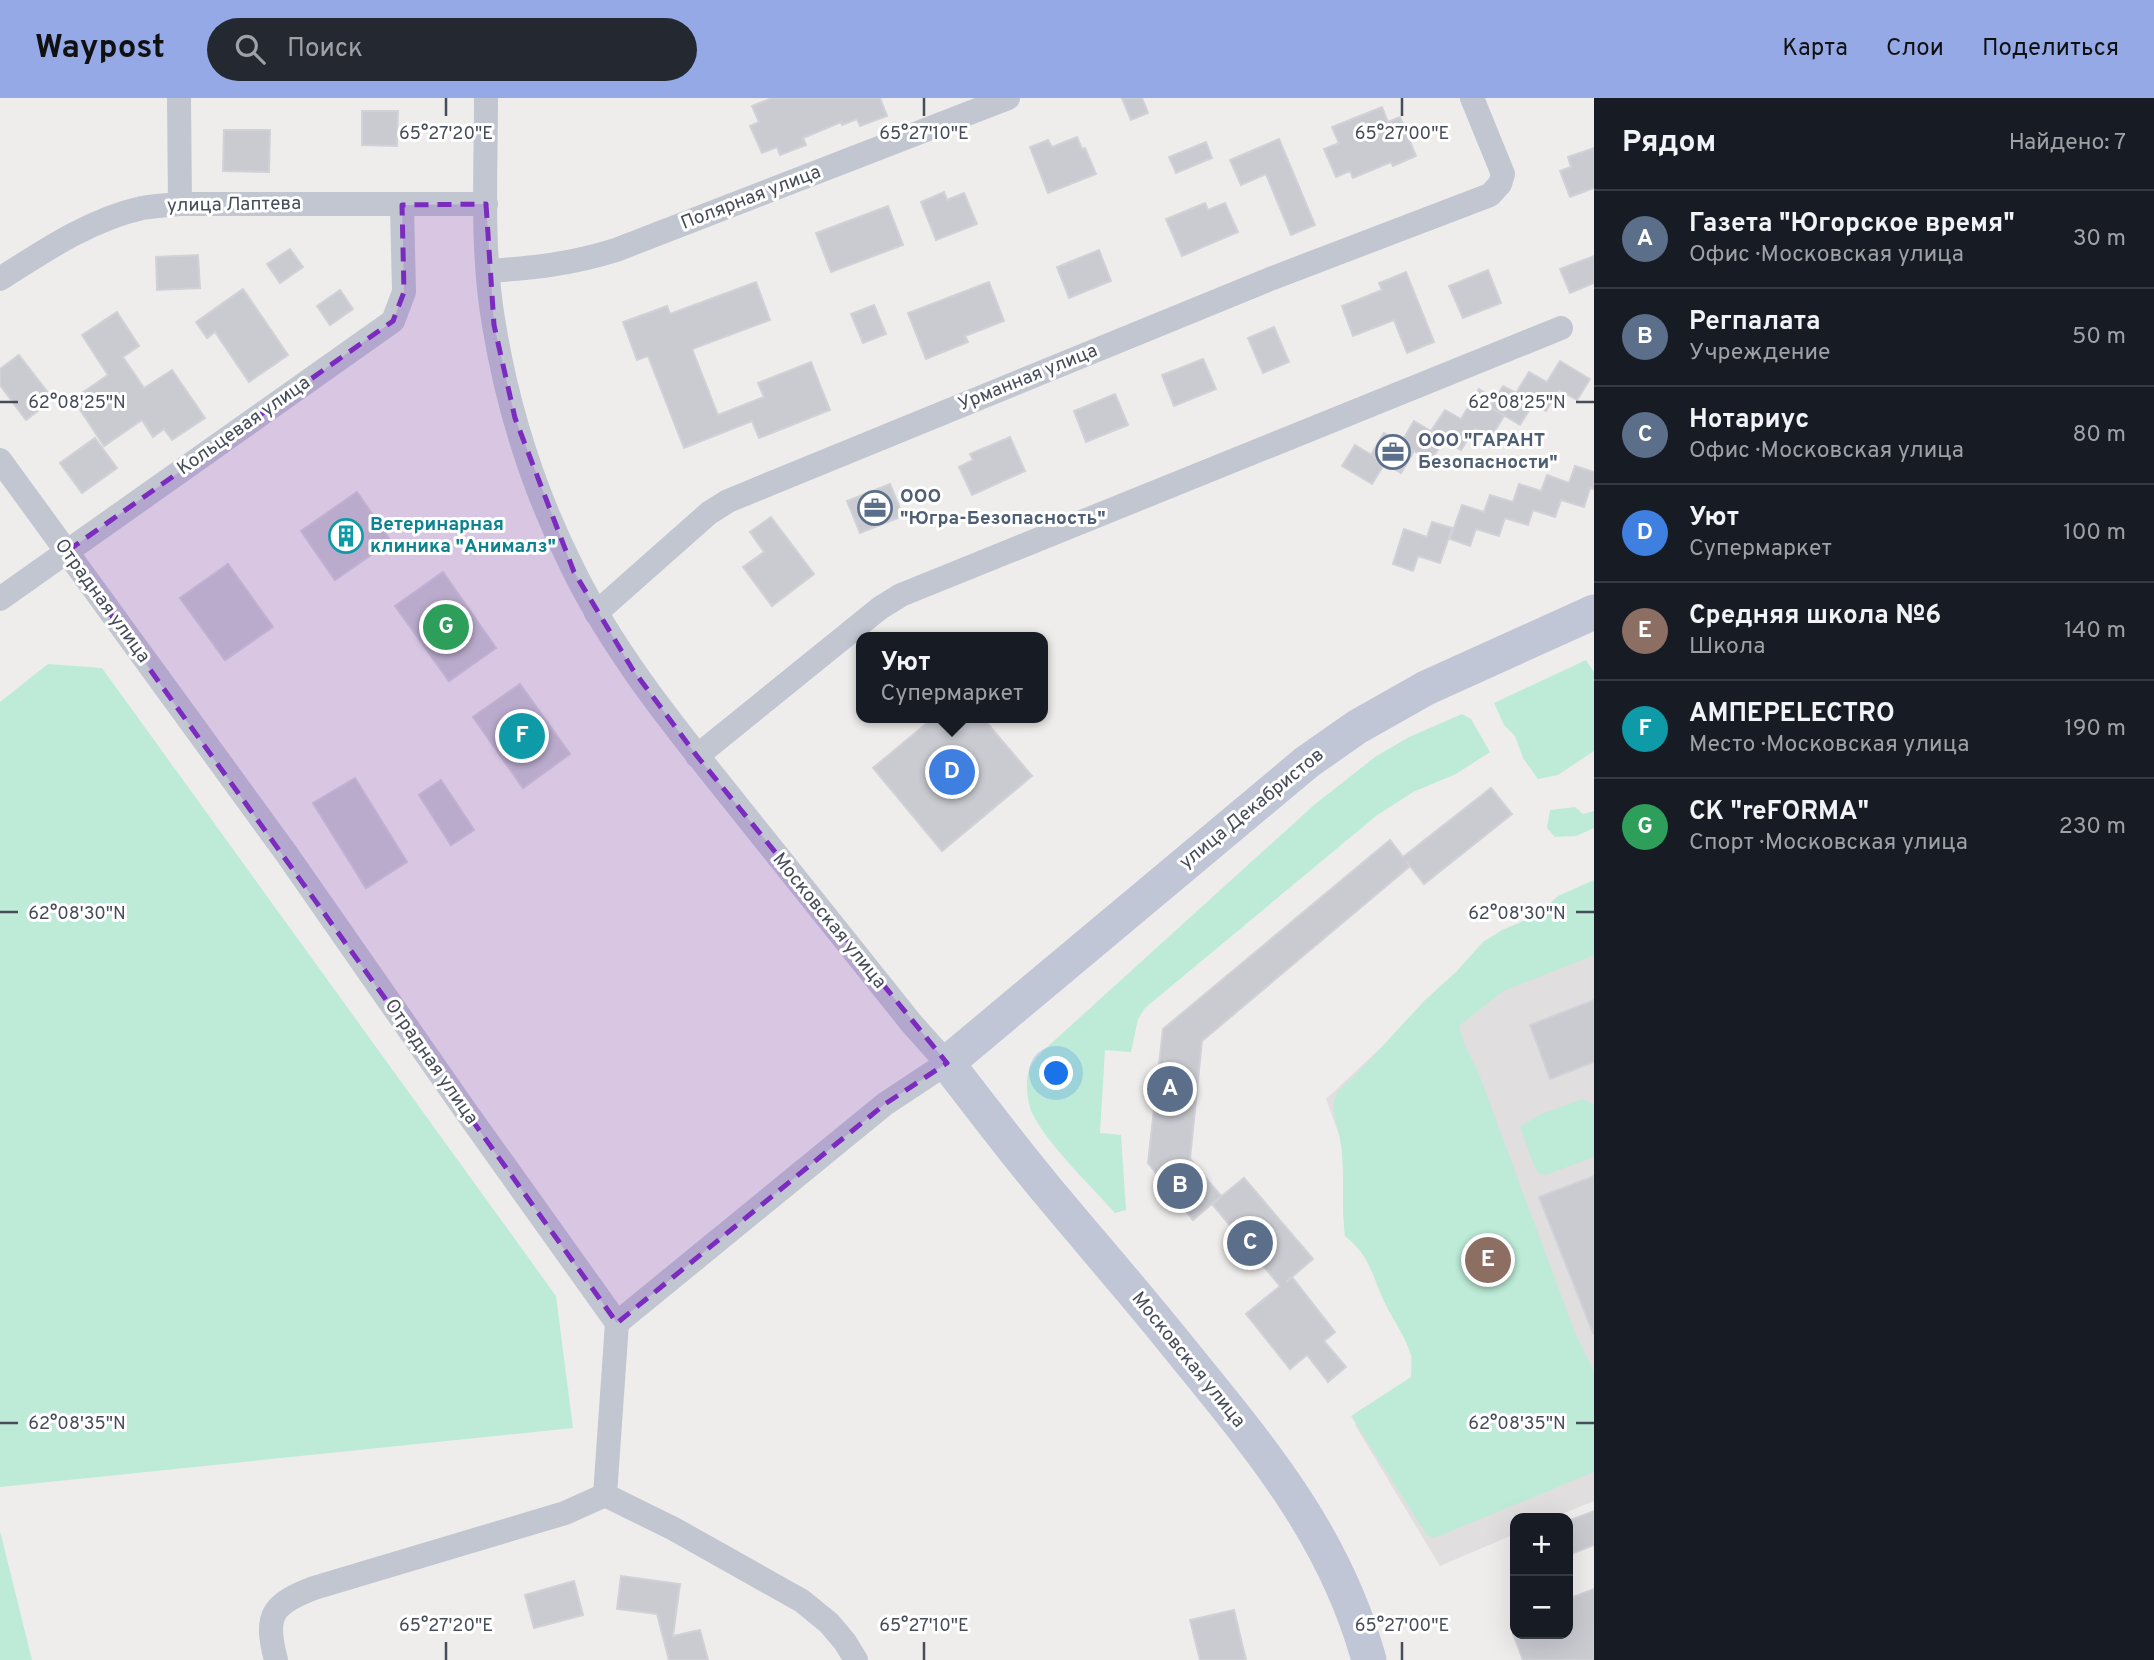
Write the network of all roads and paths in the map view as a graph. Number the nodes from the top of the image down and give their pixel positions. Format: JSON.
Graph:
{"nodes":[{"id":1,"x":179,"y":98,"type":"edge"},
{"id":2,"x":486,"y":98,"type":"edge"},
{"id":3,"x":1008,"y":98,"type":"edge"},
{"id":4,"x":1472,"y":98,"type":"edge"},
{"id":5,"x":180,"y":204,"type":"junction"},
{"id":6,"x":486,"y":204,"type":"junction"},
{"id":7,"x":402,"y":205,"type":"junction"},
{"id":8,"x":488,"y":271,"type":"junction"},
{"id":9,"x":0,"y":279,"type":"edge"},
{"id":10,"x":1561,"y":328,"type":"dead end"},
{"id":11,"x":0,"y":460,"type":"edge"},
{"id":12,"x":66,"y":552,"type":"junction"},
{"id":13,"x":0,"y":599,"type":"edge"},
{"id":14,"x":596,"y":612,"type":"junction"},
{"id":15,"x":1594,"y":612,"type":"edge"},
{"id":16,"x":697,"y":756,"type":"junction"},
{"id":17,"x":947,"y":1063,"type":"junction"},
{"id":18,"x":617,"y":1323,"type":"junction"},
{"id":19,"x":605,"y":1495,"type":"junction"},
{"id":20,"x":276,"y":1660,"type":"edge"},
{"id":21,"x":856,"y":1660,"type":"edge"},
{"id":22,"x":1369,"y":1660,"type":"edge"}],
"edges":[{"from":1,"to":5,"type":"street"},
{"from":2,"to":6,"type":"street","name":"Московская улица"},
{"from":3,"to":8,"type":"street","name":"Полярная улица"},
{"from":4,"to":14,"type":"street","name":"Урманная улица"},
{"from":5,"to":7,"type":"street","name":"улица Лаптева"},
{"from":5,"to":9,"type":"street","name":"улица Лаптева"},
{"from":6,"to":7,"type":"street","name":"улица Лаптева"},
{"from":6,"to":8,"type":"street","name":"Московская улица"},
{"from":7,"to":12,"type":"street","name":"Кольцевая улица"},
{"from":8,"to":14,"type":"street","name":"Московская улица"},
{"from":10,"to":16,"type":"street"},
{"from":11,"to":12,"type":"street","name":"Отрадная улица"},
{"from":12,"to":13,"type":"street","name":"Кольцевая улица"},
{"from":12,"to":18,"type":"street","name":"Отрадная улица"},
{"from":14,"to":16,"type":"street","name":"Московская улица"},
{"from":15,"to":17,"type":"main road","name":"улица Декабристов"},
{"from":16,"to":17,"type":"street","name":"Московская улица"},
{"from":17,"to":18,"type":"street"},
{"from":17,"to":22,"type":"main road","name":"Московская улица"},
{"from":18,"to":19,"type":"street"},
{"from":19,"to":20,"type":"street"},
{"from":19,"to":21,"type":"street"}]}
